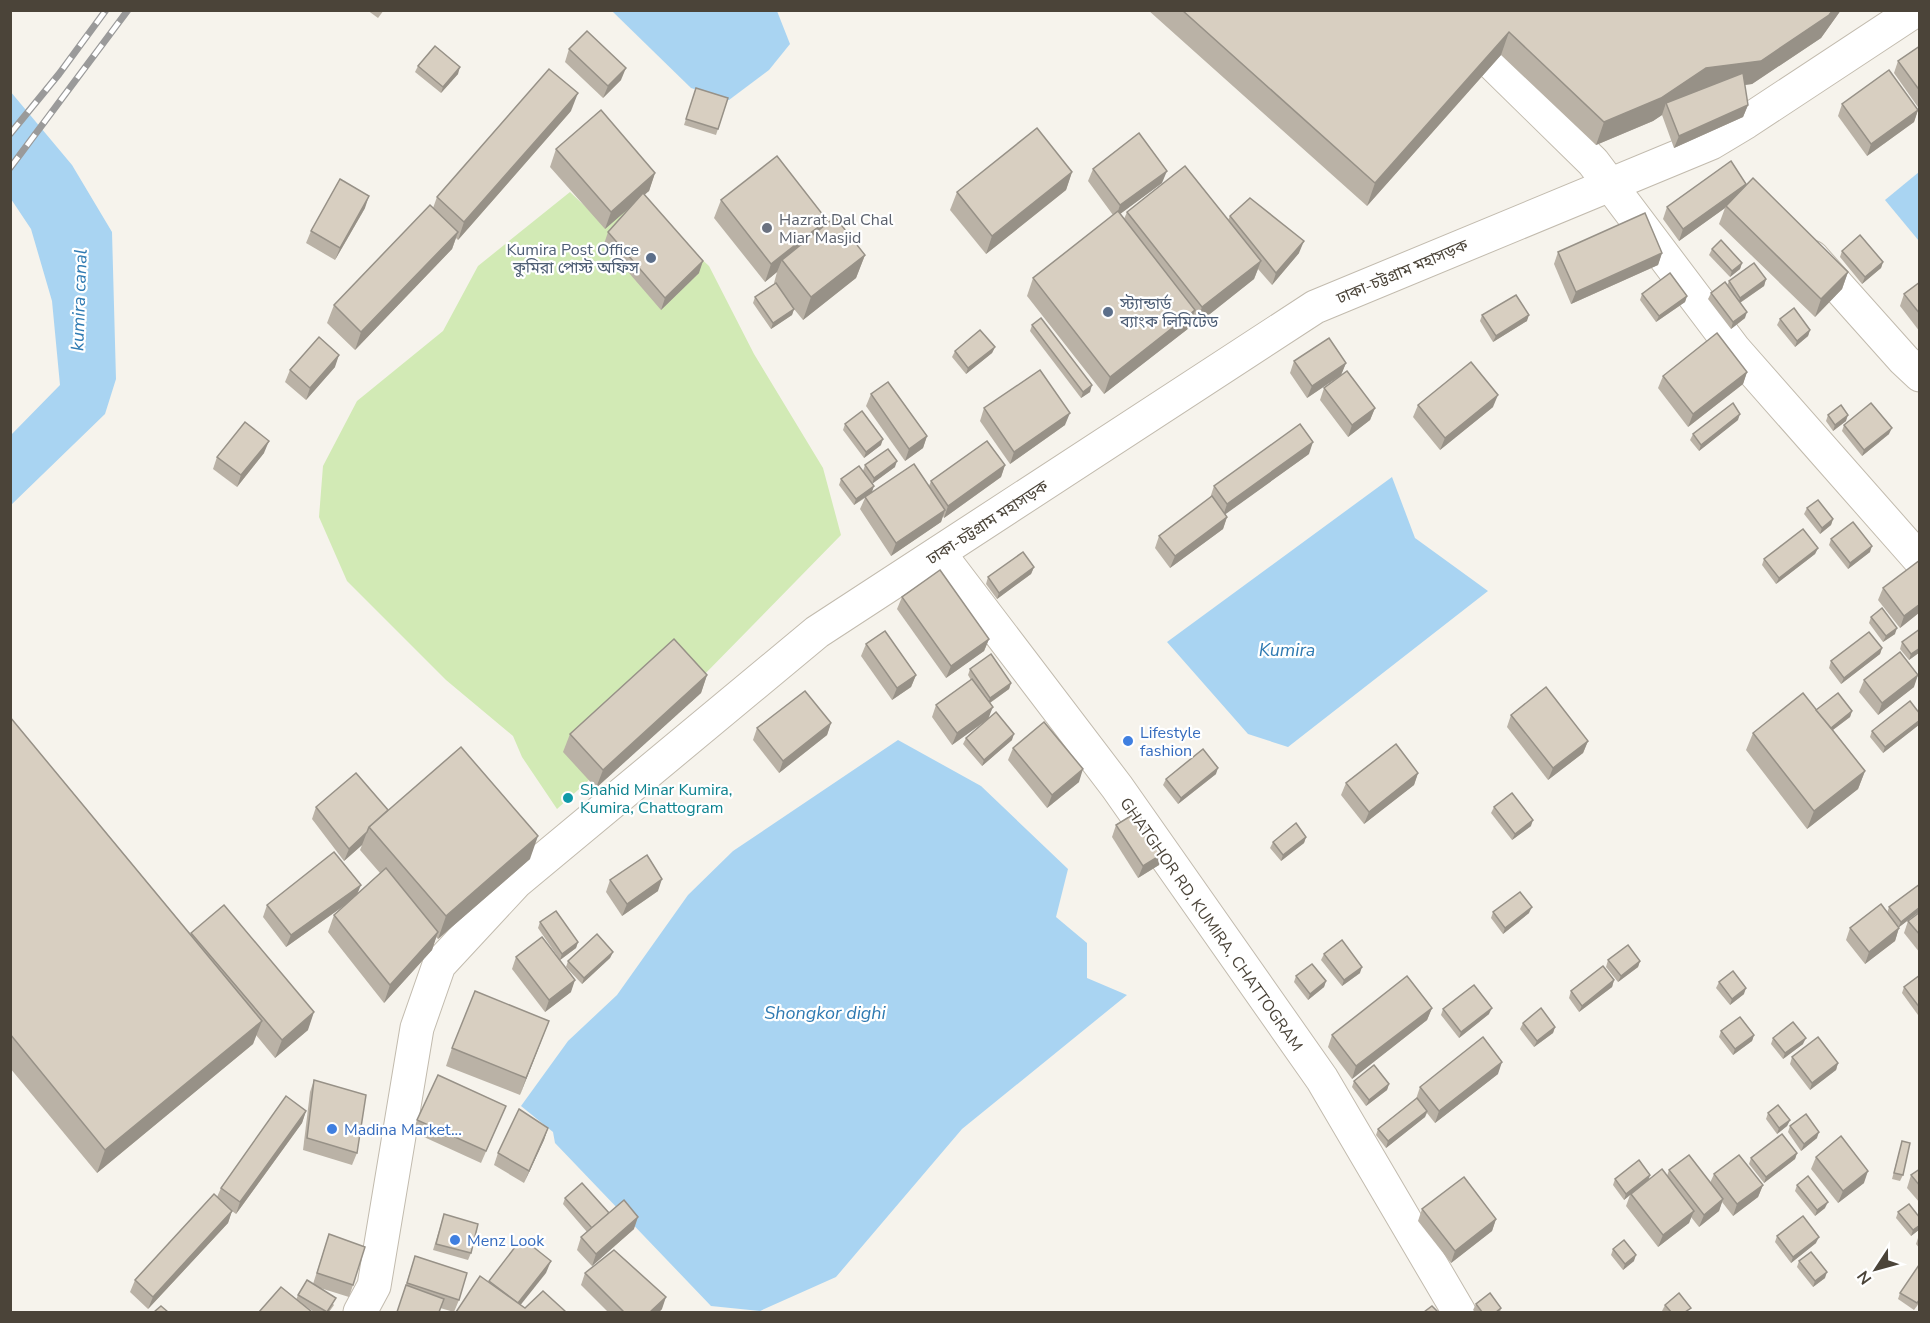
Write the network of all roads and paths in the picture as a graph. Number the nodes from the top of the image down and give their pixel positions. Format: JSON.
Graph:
{"nodes":[{"id":1,"x":1438,"y":10,"type":"edge"},
{"id":2,"x":1916,"y":10,"type":"edge"},
{"id":3,"x":1611,"y":184,"type":"junction"},
{"id":4,"x":1789,"y":231,"type":"edge"},
{"id":5,"x":1920,"y":375,"type":"edge"},
{"id":6,"x":939,"y":553,"type":"junction"},
{"id":7,"x":1920,"y":560,"type":"edge"},
{"id":8,"x":360,"y":1312,"type":"edge"},
{"id":9,"x":1459,"y":1312,"type":"edge"}],
"edges":[{"from":1,"to":3,"type":"street"},
{"from":2,"to":3,"type":"street","name":"ঢাকা-চট্টগ্রাম মহাসড়ক"},
{"from":3,"to":6,"type":"street","name":"ঢাকা-চট্টগ্রাম মহাসড়ক"},
{"from":3,"to":7,"type":"street"},
{"from":4,"to":5,"type":"street"},
{"from":6,"to":8,"type":"street","name":"ঢাকা-চট্টগ্রাম মহাসড়ক"},
{"from":6,"to":9,"type":"street","name":"GHATGHOR RD, KUMIRA, CHATTOGRAM"}]}
